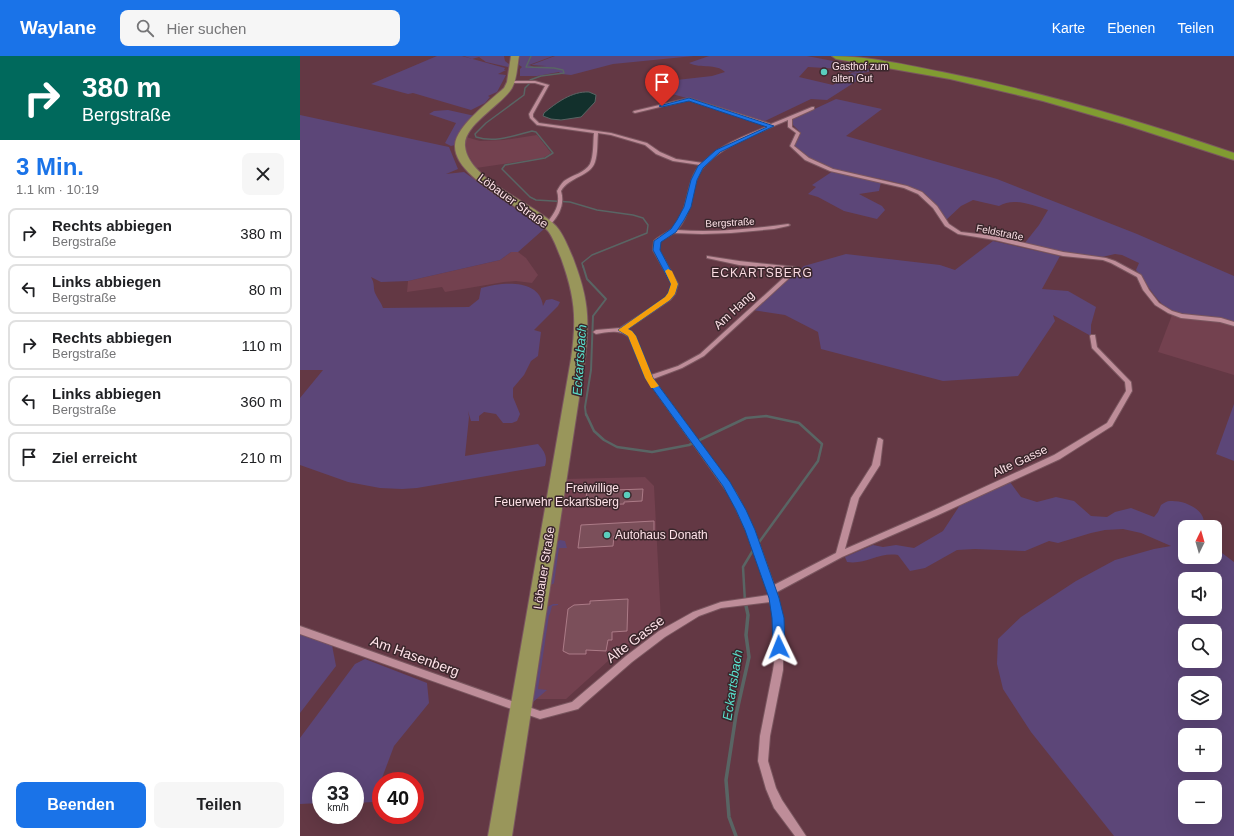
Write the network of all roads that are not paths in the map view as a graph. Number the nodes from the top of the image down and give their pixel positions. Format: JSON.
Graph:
{"nodes":[{"id":1,"x":515,"y":56,"type":"edge"},
{"id":2,"x":836,"y":56,"type":"edge"},
{"id":3,"x":511,"y":82,"type":"junction"},
{"id":4,"x":813,"y":108,"type":"dead end"},
{"id":5,"x":635,"y":112,"type":"dead end"},
{"id":6,"x":790,"y":119,"type":"junction"},
{"id":7,"x":774,"y":125,"type":"junction"},
{"id":8,"x":790,"y":127,"type":"junction"},
{"id":9,"x":596,"y":132,"type":"junction"},
{"id":10,"x":1234,"y":157,"type":"edge"},
{"id":11,"x":703,"y":164,"type":"junction"},
{"id":12,"x":548,"y":224,"type":"junction"},
{"id":13,"x":788,"y":225,"type":"dead end"},
{"id":14,"x":673,"y":231,"type":"junction"},
{"id":15,"x":709,"y":257,"type":"dead end"},
{"id":16,"x":1234,"y":324,"type":"edge"},
{"id":17,"x":622,"y":330,"type":"junction"},
{"id":18,"x":588,"y":333,"type":"junction"},
{"id":19,"x":1093,"y":336,"type":"dead end"},
{"id":20,"x":649,"y":378,"type":"junction"},
{"id":21,"x":880,"y":440,"type":"dead end"},
{"id":22,"x":839,"y":555,"type":"junction"},
{"id":23,"x":773,"y":594,"type":"junction"},
{"id":24,"x":300,"y":630,"type":"edge"},
{"id":25,"x":521,"y":710,"type":"junction"},
{"id":26,"x":500,"y":836,"type":"edge"},
{"id":27,"x":800,"y":836,"type":"edge"}],
"edges":[{"from":1,"to":3,"type":"main road"},
{"from":2,"to":10,"type":"highway"},
{"from":3,"to":9,"type":"street"},
{"from":3,"to":12,"type":"main road","name":"Löbauer Straße"},
{"from":4,"to":6,"type":"street"},
{"from":5,"to":7,"type":"street"},
{"from":6,"to":7,"type":"street"},
{"from":6,"to":8,"type":"street","name":"Feldstraße"},
{"from":7,"to":8,"type":"street"},
{"from":7,"to":11,"type":"street"},
{"from":8,"to":16,"type":"street","name":"Feldstraße"},
{"from":9,"to":11,"type":"street"},
{"from":9,"to":12,"type":"street"},
{"from":11,"to":14,"type":"street"},
{"from":12,"to":18,"type":"main road","name":"Löbauer Straße"},
{"from":13,"to":14,"type":"street","name":"Bergstraße"},
{"from":14,"to":17,"type":"street"},
{"from":15,"to":20,"type":"street","name":"Am Hang"},
{"from":17,"to":18,"type":"street"},
{"from":17,"to":20,"type":"street"},
{"from":18,"to":25,"type":"main road","name":"Löbauer Straße"},
{"from":19,"to":22,"type":"street","name":"Alte Gasse"},
{"from":20,"to":23,"type":"street"},
{"from":21,"to":22,"type":"street"},
{"from":22,"to":23,"type":"street","name":"Alte Gasse"},
{"from":23,"to":25,"type":"street","name":"Alte Gasse"},
{"from":23,"to":27,"type":"street"},
{"from":24,"to":25,"type":"street","name":"Am Hasenberg"},
{"from":25,"to":26,"type":"main road","name":"Löbauer Straße"}]}
